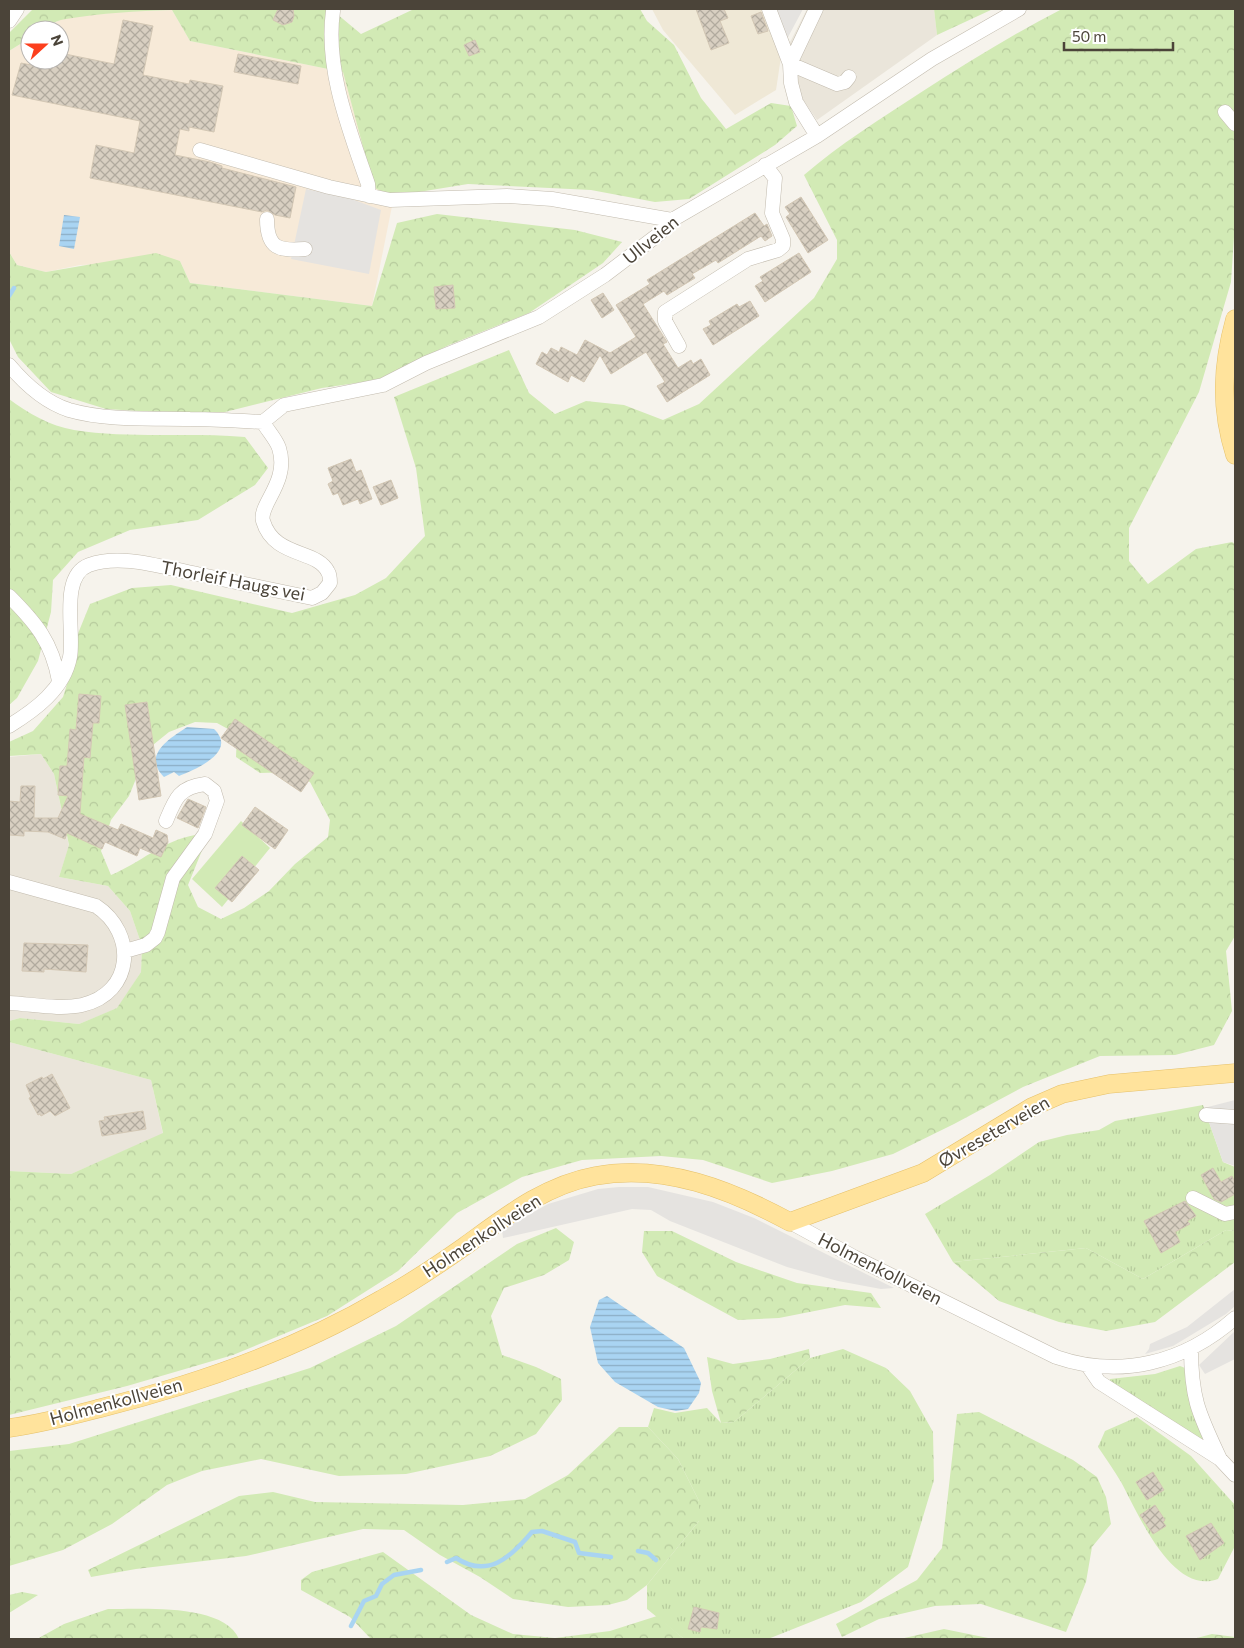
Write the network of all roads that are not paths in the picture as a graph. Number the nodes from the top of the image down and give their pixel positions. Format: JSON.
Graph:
{"nodes":[{"id":1,"x":17,"y":9,"type":"edge"},
{"id":2,"x":769,"y":9,"type":"edge"},
{"id":3,"x":816,"y":9,"type":"edge"},
{"id":4,"x":1018,"y":9,"type":"edge"},
{"id":5,"x":333,"y":11,"type":"dead end"},
{"id":6,"x":9,"y":20,"type":"edge"},
{"id":7,"x":790,"y":64,"type":"junction"},
{"id":8,"x":850,"y":77,"type":"dead end"},
{"id":9,"x":1225,"y":112,"type":"dead end"},
{"id":10,"x":1235,"y":124,"type":"edge"},
{"id":11,"x":817,"y":136,"type":"junction"},
{"id":12,"x":200,"y":150,"type":"dead end"},
{"id":13,"x":765,"y":165,"type":"junction"},
{"id":14,"x":369,"y":196,"type":"junction"},
{"id":15,"x":267,"y":219,"type":"dead end"},
{"id":16,"x":672,"y":220,"type":"junction"},
{"id":17,"x":305,"y":249,"type":"dead end"},
{"id":18,"x":1235,"y":319,"type":"edge"},
{"id":19,"x":679,"y":346,"type":"dead end"},
{"id":20,"x":9,"y":365,"type":"edge"},
{"id":21,"x":263,"y":422,"type":"junction"},
{"id":22,"x":1235,"y":455,"type":"edge"},
{"id":23,"x":9,"y":596,"type":"edge"},
{"id":24,"x":59,"y":681,"type":"junction"},
{"id":25,"x":9,"y":726,"type":"edge"},
{"id":26,"x":166,"y":821,"type":"dead end"},
{"id":27,"x":9,"y":882,"type":"edge"},
{"id":28,"x":125,"y":952,"type":"junction"},
{"id":29,"x":9,"y":1002,"type":"edge"},
{"id":30,"x":1235,"y":1073,"type":"edge"},
{"id":31,"x":1206,"y":1115,"type":"dead end"},
{"id":32,"x":1235,"y":1117,"type":"edge"},
{"id":33,"x":1194,"y":1198,"type":"dead end"},
{"id":34,"x":1235,"y":1212,"type":"edge"},
{"id":35,"x":790,"y":1222,"type":"junction"},
{"id":36,"x":1235,"y":1318,"type":"edge"},
{"id":37,"x":1191,"y":1348,"type":"junction"},
{"id":38,"x":1088,"y":1366,"type":"junction"},
{"id":39,"x":9,"y":1428,"type":"edge"},
{"id":40,"x":1220,"y":1459,"type":"junction"},
{"id":41,"x":1235,"y":1476,"type":"edge"}],
"edges":[{"from":1,"to":6,"type":"street"},
{"from":2,"to":7,"type":"street"},
{"from":3,"to":7,"type":"street"},
{"from":4,"to":11,"type":"street","name":"Ullveien"},
{"from":5,"to":14,"type":"street"},
{"from":7,"to":8,"type":"street"},
{"from":7,"to":11,"type":"street"},
{"from":9,"to":10,"type":"street"},
{"from":11,"to":13,"type":"street","name":"Ullveien"},
{"from":12,"to":14,"type":"street"},
{"from":13,"to":16,"type":"street","name":"Ullveien"},
{"from":13,"to":19,"type":"street"},
{"from":14,"to":16,"type":"street"},
{"from":15,"to":17,"type":"street"},
{"from":16,"to":21,"type":"street","name":"Ullveien"},
{"from":18,"to":22,"type":"main road"},
{"from":20,"to":21,"type":"street"},
{"from":21,"to":24,"type":"street","name":"Thorleif Haugs vei"},
{"from":23,"to":24,"type":"street"},
{"from":24,"to":25,"type":"street","name":"Thorleif Haugs vei"},
{"from":26,"to":28,"type":"street"},
{"from":27,"to":28,"type":"street"},
{"from":28,"to":29,"type":"street"},
{"from":30,"to":35,"type":"main road","name":"Øvreseterveien"},
{"from":31,"to":32,"type":"street"},
{"from":33,"to":34,"type":"street"},
{"from":35,"to":38,"type":"street","name":"Holmenkollveien"},
{"from":35,"to":39,"type":"main road","name":"Holmenkollveien"},
{"from":36,"to":37,"type":"street","name":"Holmenkollveien"},
{"from":37,"to":38,"type":"street","name":"Holmenkollveien"},
{"from":37,"to":40,"type":"street"},
{"from":38,"to":40,"type":"street"},
{"from":40,"to":41,"type":"street"}]}
